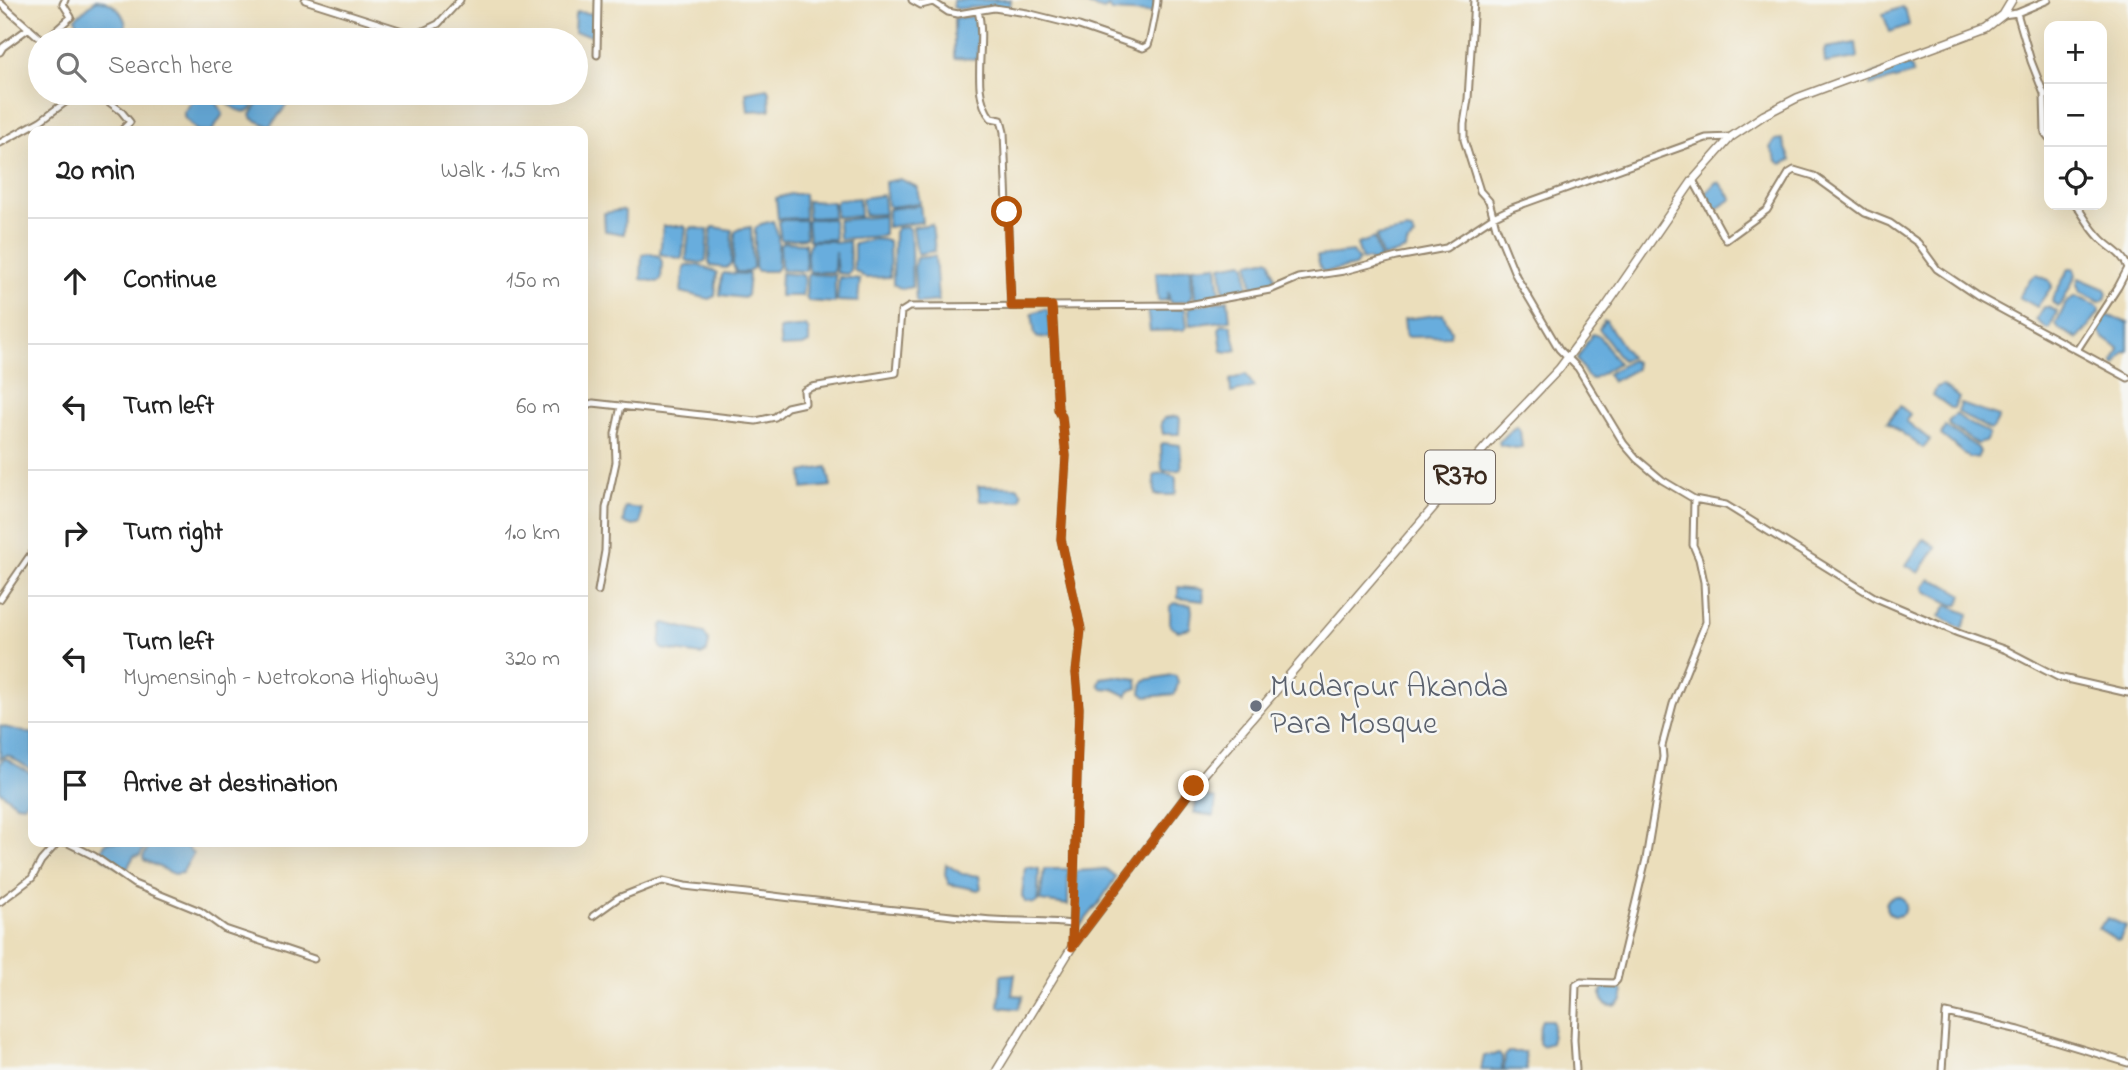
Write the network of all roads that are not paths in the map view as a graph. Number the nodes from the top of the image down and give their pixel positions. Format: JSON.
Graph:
{"nodes":[{"id":1,"x":65,"y":0,"type":"edge"},
{"id":2,"x":305,"y":0,"type":"edge"},
{"id":3,"x":460,"y":0,"type":"edge"},
{"id":4,"x":598,"y":0,"type":"edge"},
{"id":5,"x":912,"y":0,"type":"edge"},
{"id":6,"x":1157,"y":0,"type":"edge"},
{"id":7,"x":1474,"y":0,"type":"edge"},
{"id":8,"x":2012,"y":0,"type":"edge"},
{"id":9,"x":2048,"y":0,"type":"edge"},
{"id":10,"x":933,"y":1,"type":"edge"},
{"id":11,"x":0,"y":2,"type":"edge"},
{"id":12,"x":978,"y":11,"type":"junction"},
{"id":13,"x":2017,"y":13,"type":"junction"},
{"id":14,"x":2003,"y":15,"type":"junction"},
{"id":15,"x":29,"y":28,"type":"edge"},
{"id":16,"x":58,"y":28,"type":"edge"},
{"id":17,"x":396,"y":28,"type":"edge"},
{"id":18,"x":429,"y":28,"type":"edge"},
{"id":19,"x":28,"y":29,"type":"edge"},
{"id":20,"x":0,"y":52,"type":"edge"},
{"id":21,"x":597,"y":55,"type":"dead end"},
{"id":22,"x":2044,"y":94,"type":"edge"},
{"id":23,"x":62,"y":105,"type":"edge"},
{"id":24,"x":113,"y":105,"type":"edge"},
{"id":25,"x":31,"y":126,"type":"edge"},
{"id":26,"x":126,"y":126,"type":"edge"},
{"id":27,"x":28,"y":128,"type":"edge"},
{"id":28,"x":1731,"y":137,"type":"junction"},
{"id":29,"x":0,"y":143,"type":"edge"},
{"id":30,"x":1693,"y":180,"type":"junction"},
{"id":31,"x":2079,"y":210,"type":"edge"},
{"id":32,"x":1493,"y":217,"type":"junction"},
{"id":33,"x":1011,"y":306,"type":"junction"},
{"id":34,"x":1052,"y":306,"type":"junction"},
{"id":35,"x":2077,"y":349,"type":"junction"},
{"id":36,"x":1568,"y":358,"type":"junction"},
{"id":37,"x":2128,"y":378,"type":"edge"},
{"id":38,"x":588,"y":404,"type":"edge"},
{"id":39,"x":621,"y":406,"type":"junction"},
{"id":40,"x":1694,"y":499,"type":"junction"},
{"id":41,"x":28,"y":558,"type":"edge"},
{"id":42,"x":598,"y":591,"type":"dead end"},
{"id":43,"x":0,"y":599,"type":"edge"},
{"id":44,"x":2128,"y":693,"type":"edge"},
{"id":45,"x":54,"y":847,"type":"edge"},
{"id":46,"x":75,"y":847,"type":"edge"},
{"id":47,"x":0,"y":902,"type":"edge"},
{"id":48,"x":593,"y":916,"type":"dead end"},
{"id":49,"x":1071,"y":924,"type":"junction"},
{"id":50,"x":1072,"y":947,"type":"junction"},
{"id":51,"x":314,"y":959,"type":"dead end"},
{"id":52,"x":2128,"y":1063,"type":"edge"},
{"id":53,"x":997,"y":1070,"type":"edge"},
{"id":54,"x":1576,"y":1070,"type":"edge"},
{"id":55,"x":1942,"y":1070,"type":"edge"}],
"edges":[{"from":1,"to":16,"type":"street"},
{"from":2,"to":17,"type":"street"},
{"from":3,"to":18,"type":"street"},
{"from":4,"to":21,"type":"street"},
{"from":5,"to":10,"type":"street"},
{"from":6,"to":12,"type":"street"},
{"from":7,"to":32,"type":"street"},
{"from":8,"to":14,"type":"main road","number":"R370"},
{"from":9,"to":13,"type":"street"},
{"from":10,"to":12,"type":"street"},
{"from":11,"to":15,"type":"street"},
{"from":12,"to":33,"type":"street"},
{"from":13,"to":14,"type":"street"},
{"from":13,"to":22,"type":"street"},
{"from":14,"to":28,"type":"main road","number":"R370"},
{"from":19,"to":20,"type":"street"},
{"from":23,"to":25,"type":"street"},
{"from":24,"to":26,"type":"street"},
{"from":27,"to":29,"type":"street"},
{"from":28,"to":30,"type":"main road","number":"R370"},
{"from":28,"to":32,"type":"street"},
{"from":30,"to":35,"type":"street"},
{"from":30,"to":36,"type":"main road","number":"R370"},
{"from":31,"to":35,"type":"street"},
{"from":32,"to":34,"type":"street"},
{"from":32,"to":36,"type":"street"},
{"from":33,"to":34,"type":"street"},
{"from":33,"to":39,"type":"street"},
{"from":34,"to":49,"type":"street"},
{"from":35,"to":37,"type":"street"},
{"from":36,"to":40,"type":"street"},
{"from":36,"to":50,"type":"main road","number":"R370"},
{"from":38,"to":39,"type":"street"},
{"from":39,"to":42,"type":"street"},
{"from":40,"to":44,"type":"street"},
{"from":40,"to":54,"type":"street"},
{"from":41,"to":43,"type":"street"},
{"from":45,"to":47,"type":"street"},
{"from":46,"to":51,"type":"street"},
{"from":48,"to":49,"type":"street"},
{"from":49,"to":50,"type":"street"},
{"from":50,"to":53,"type":"main road","number":"R370"},
{"from":52,"to":55,"type":"street"}]}
